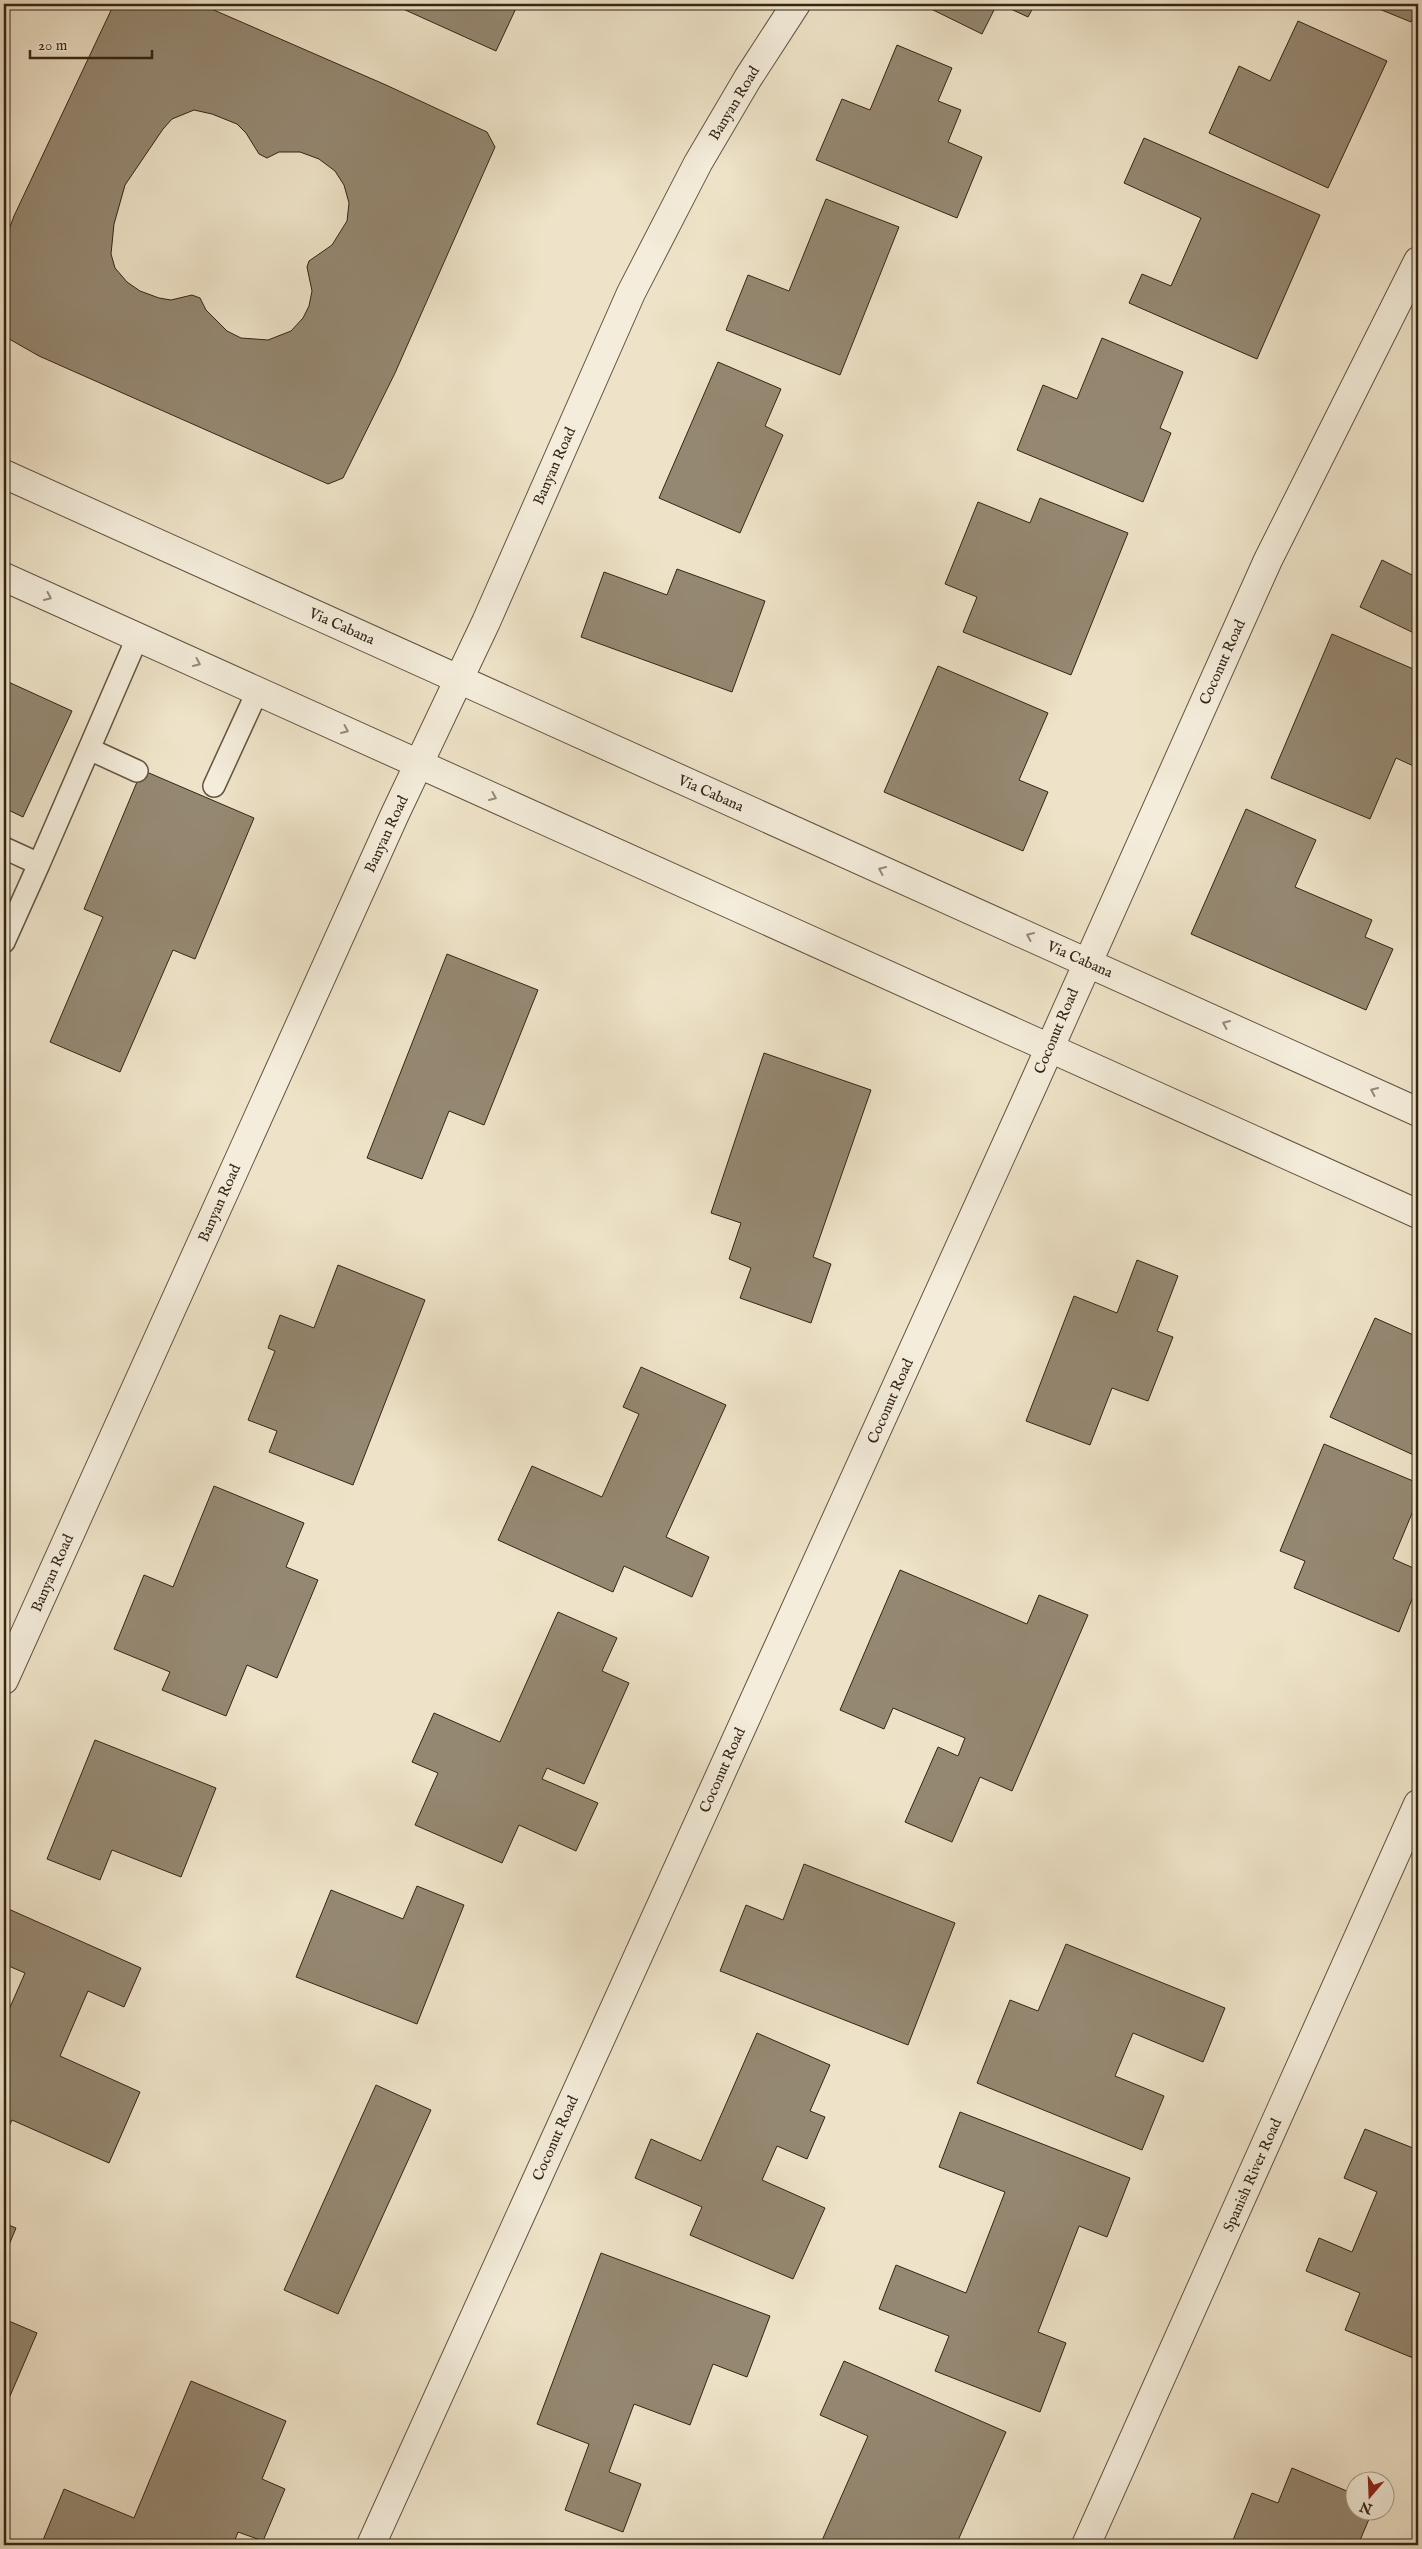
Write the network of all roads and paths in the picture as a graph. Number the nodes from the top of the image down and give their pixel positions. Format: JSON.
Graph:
{"nodes":[{"id":1,"x":796,"y":4,"type":"edge"},
{"id":2,"x":1418,"y":261,"type":"edge"},
{"id":3,"x":4,"y":474,"type":"edge"},
{"id":4,"x":4,"y":577,"type":"edge"},
{"id":5,"x":138,"y":636,"type":"junction"},
{"id":6,"x":458,"y":678,"type":"junction"},
{"id":7,"x":258,"y":690,"type":"junction"},
{"id":8,"x":89,"y":749,"type":"junction"},
{"id":9,"x":419,"y":763,"type":"junction"},
{"id":10,"x":137,"y":771,"type":"dead end"},
{"id":11,"x":214,"y":786,"type":"dead end"},
{"id":12,"x":4,"y":848,"type":"edge"},
{"id":13,"x":39,"y":864,"type":"junction"},
{"id":14,"x":4,"y":942,"type":"edge"},
{"id":15,"x":1087,"y":962,"type":"junction"},
{"id":16,"x":1048,"y":1046,"type":"junction"},
{"id":17,"x":1418,"y":1112,"type":"edge"},
{"id":18,"x":1418,"y":1214,"type":"edge"},
{"id":19,"x":4,"y":1680,"type":"edge"},
{"id":20,"x":1418,"y":1804,"type":"edge"},
{"id":21,"x":370,"y":2545,"type":"edge"},
{"id":22,"x":1086,"y":2545,"type":"edge"}],
"edges":[{"from":1,"to":6,"type":"street","name":"Banyan Road"},
{"from":2,"to":15,"type":"street","name":"Coconut Road"},
{"from":3,"to":6,"type":"street","name":"Via Cabana"},
{"from":4,"to":5,"type":"street","one_way":true},
{"from":5,"to":7,"type":"street","one_way":true},
{"from":5,"to":8,"type":"lane"},
{"from":6,"to":9,"type":"street","name":"Banyan Road"},
{"from":15,"to":6,"type":"street","name":"Via Cabana","one_way":true},
{"from":7,"to":9,"type":"street","one_way":true},
{"from":7,"to":11,"type":"lane"},
{"from":8,"to":10,"type":"lane"},
{"from":8,"to":13,"type":"lane"},
{"from":9,"to":16,"type":"street","one_way":true},
{"from":9,"to":19,"type":"street","name":"Banyan Road"},
{"from":12,"to":13,"type":"lane"},
{"from":13,"to":14,"type":"lane"},
{"from":15,"to":16,"type":"street","name":"Coconut Road"},
{"from":17,"to":15,"type":"street","name":"Via Cabana","one_way":true},
{"from":16,"to":18,"type":"street"},
{"from":16,"to":21,"type":"street","name":"Coconut Road"},
{"from":20,"to":22,"type":"street","name":"Spanish River Road"}]}
